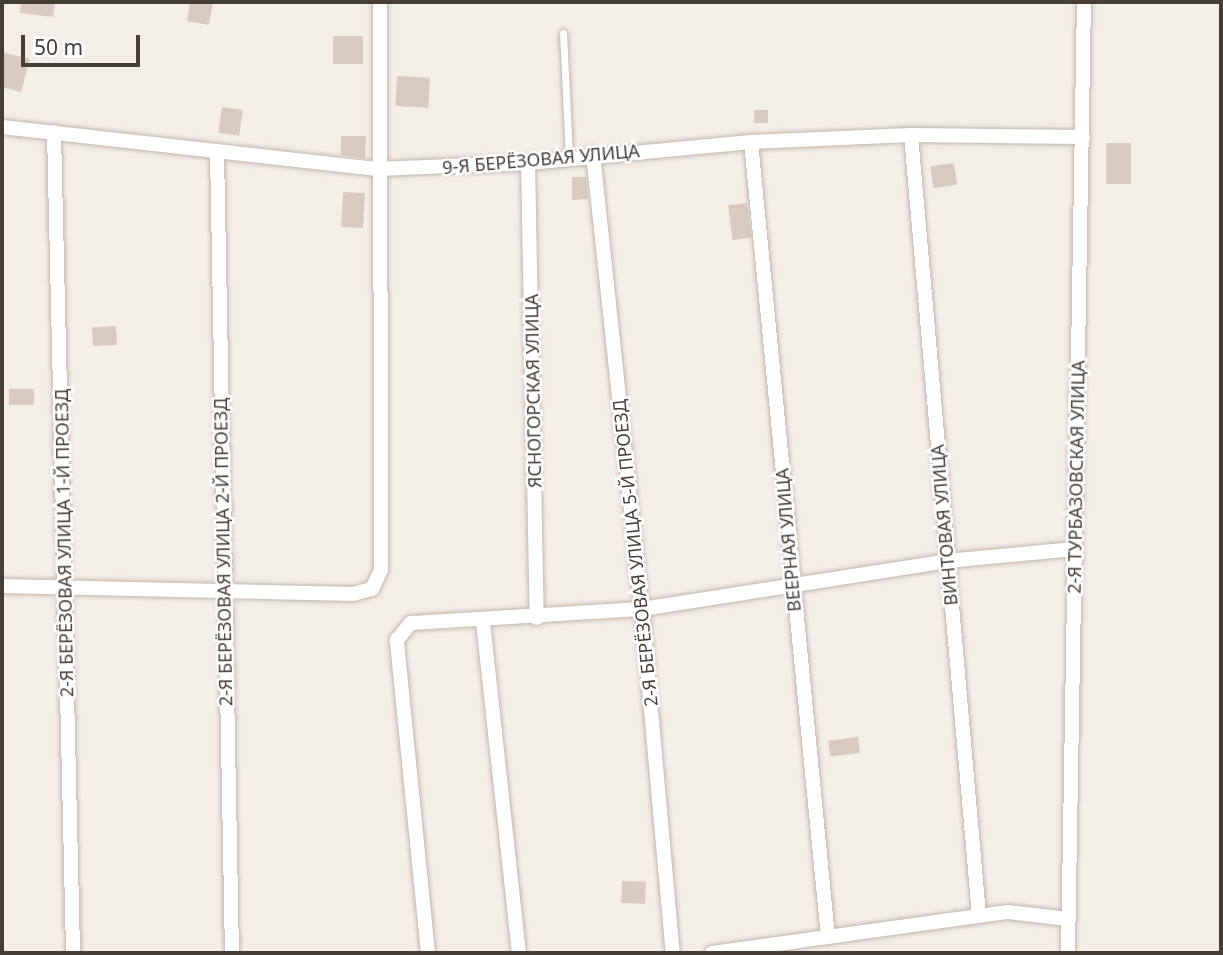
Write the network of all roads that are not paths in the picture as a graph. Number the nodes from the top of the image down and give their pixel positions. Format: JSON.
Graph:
{"nodes":[{"id":1,"x":380,"y":2,"type":"edge"},
{"id":2,"x":1084,"y":2,"type":"edge"},
{"id":3,"x":563,"y":33,"type":"dead end"},
{"id":4,"x":2,"y":127,"type":"edge"},
{"id":5,"x":54,"y":132,"type":"junction"},
{"id":6,"x":911,"y":135,"type":"junction"},
{"id":7,"x":1083,"y":137,"type":"junction"},
{"id":8,"x":751,"y":142,"type":"junction"},
{"id":9,"x":217,"y":151,"type":"junction"},
{"id":10,"x":593,"y":154,"type":"junction"},
{"id":11,"x":569,"y":157,"type":"junction"},
{"id":12,"x":528,"y":163,"type":"junction"},
{"id":13,"x":377,"y":169,"type":"junction"},
{"id":14,"x":1074,"y":549,"type":"junction"},
{"id":15,"x":947,"y":561,"type":"junction"},
{"id":16,"x":2,"y":586,"type":"edge"},
{"id":17,"x":65,"y":586,"type":"junction"},
{"id":18,"x":792,"y":586,"type":"junction"},
{"id":19,"x":222,"y":590,"type":"junction"},
{"id":20,"x":642,"y":609,"type":"junction"},
{"id":21,"x":537,"y":618,"type":"junction"},
{"id":22,"x":483,"y":622,"type":"junction"},
{"id":23,"x":979,"y":915,"type":"junction"},
{"id":24,"x":1068,"y":919,"type":"junction"},
{"id":25,"x":828,"y":937,"type":"junction"},
{"id":26,"x":73,"y":953,"type":"edge"},
{"id":27,"x":232,"y":953,"type":"edge"},
{"id":28,"x":428,"y":953,"type":"edge"},
{"id":29,"x":519,"y":953,"type":"edge"},
{"id":30,"x":673,"y":953,"type":"edge"},
{"id":31,"x":712,"y":953,"type":"edge"},
{"id":32,"x":1068,"y":953,"type":"edge"}],
"edges":[{"from":1,"to":13,"type":"street"},
{"from":2,"to":7,"type":"street","name":"2-Я ТУРБАЗОВСКАЯ УЛИЦА"},
{"from":3,"to":11,"type":"lane"},
{"from":4,"to":5,"type":"street","name":"9-Я БЕРЁЗОВАЯ УЛИЦА"},
{"from":5,"to":9,"type":"street","name":"9-Я БЕРЁЗОВАЯ УЛИЦА"},
{"from":5,"to":17,"type":"street","name":"2-Я БЕРЁЗОВАЯ УЛИЦА 1-Й ПРОЕЗД"},
{"from":6,"to":7,"type":"street","name":"9-Я БЕРЁЗОВАЯ УЛИЦА"},
{"from":6,"to":8,"type":"street","name":"9-Я БЕРЁЗОВАЯ УЛИЦА"},
{"from":6,"to":15,"type":"street","name":"ВИНТОВАЯ УЛИЦА"},
{"from":7,"to":14,"type":"street","name":"2-Я ТУРБАЗОВСКАЯ УЛИЦА"},
{"from":8,"to":10,"type":"street","name":"9-Я БЕРЁЗОВАЯ УЛИЦА"},
{"from":8,"to":18,"type":"street","name":"ВЕЕРНАЯ УЛИЦА"},
{"from":9,"to":13,"type":"street","name":"9-Я БЕРЁЗОВАЯ УЛИЦА"},
{"from":9,"to":19,"type":"street","name":"2-Я БЕРЁЗОВАЯ УЛИЦА 2-Й ПРОЕЗД"},
{"from":10,"to":11,"type":"street","name":"9-Я БЕРЁЗОВАЯ УЛИЦА"},
{"from":10,"to":20,"type":"street","name":"2-Я БЕРЁЗОВАЯ УЛИЦА 5-Й ПРОЕЗД"},
{"from":11,"to":12,"type":"street","name":"9-Я БЕРЁЗОВАЯ УЛИЦА"},
{"from":12,"to":13,"type":"street","name":"9-Я БЕРЁЗОВАЯ УЛИЦА"},
{"from":12,"to":21,"type":"street","name":"ЯСНОГОРСКАЯ УЛИЦА"},
{"from":13,"to":19,"type":"street"},
{"from":14,"to":15,"type":"street"},
{"from":14,"to":24,"type":"street","name":"2-Я ТУРБАЗОВСКАЯ УЛИЦА"},
{"from":15,"to":18,"type":"street"},
{"from":15,"to":23,"type":"street","name":"ВИНТОВАЯ УЛИЦА"},
{"from":16,"to":17,"type":"street"},
{"from":17,"to":19,"type":"street"},
{"from":17,"to":26,"type":"street","name":"2-Я БЕРЁЗОВАЯ УЛИЦА 1-Й ПРОЕЗД"},
{"from":18,"to":20,"type":"street"},
{"from":18,"to":25,"type":"street","name":"ВЕЕРНАЯ УЛИЦА"},
{"from":19,"to":27,"type":"street","name":"2-Я БЕРЁЗОВАЯ УЛИЦА 2-Й ПРОЕЗД"},
{"from":20,"to":21,"type":"street"},
{"from":20,"to":30,"type":"street","name":"2-Я БЕРЁЗОВАЯ УЛИЦА 5-Й ПРОЕЗД"},
{"from":21,"to":22,"type":"street"},
{"from":22,"to":28,"type":"street"},
{"from":22,"to":29,"type":"street"},
{"from":23,"to":24,"type":"street"},
{"from":23,"to":25,"type":"street"},
{"from":24,"to":32,"type":"street","name":"2-Я ТУРБАЗОВСКАЯ УЛИЦА"},
{"from":25,"to":31,"type":"street"}]}
